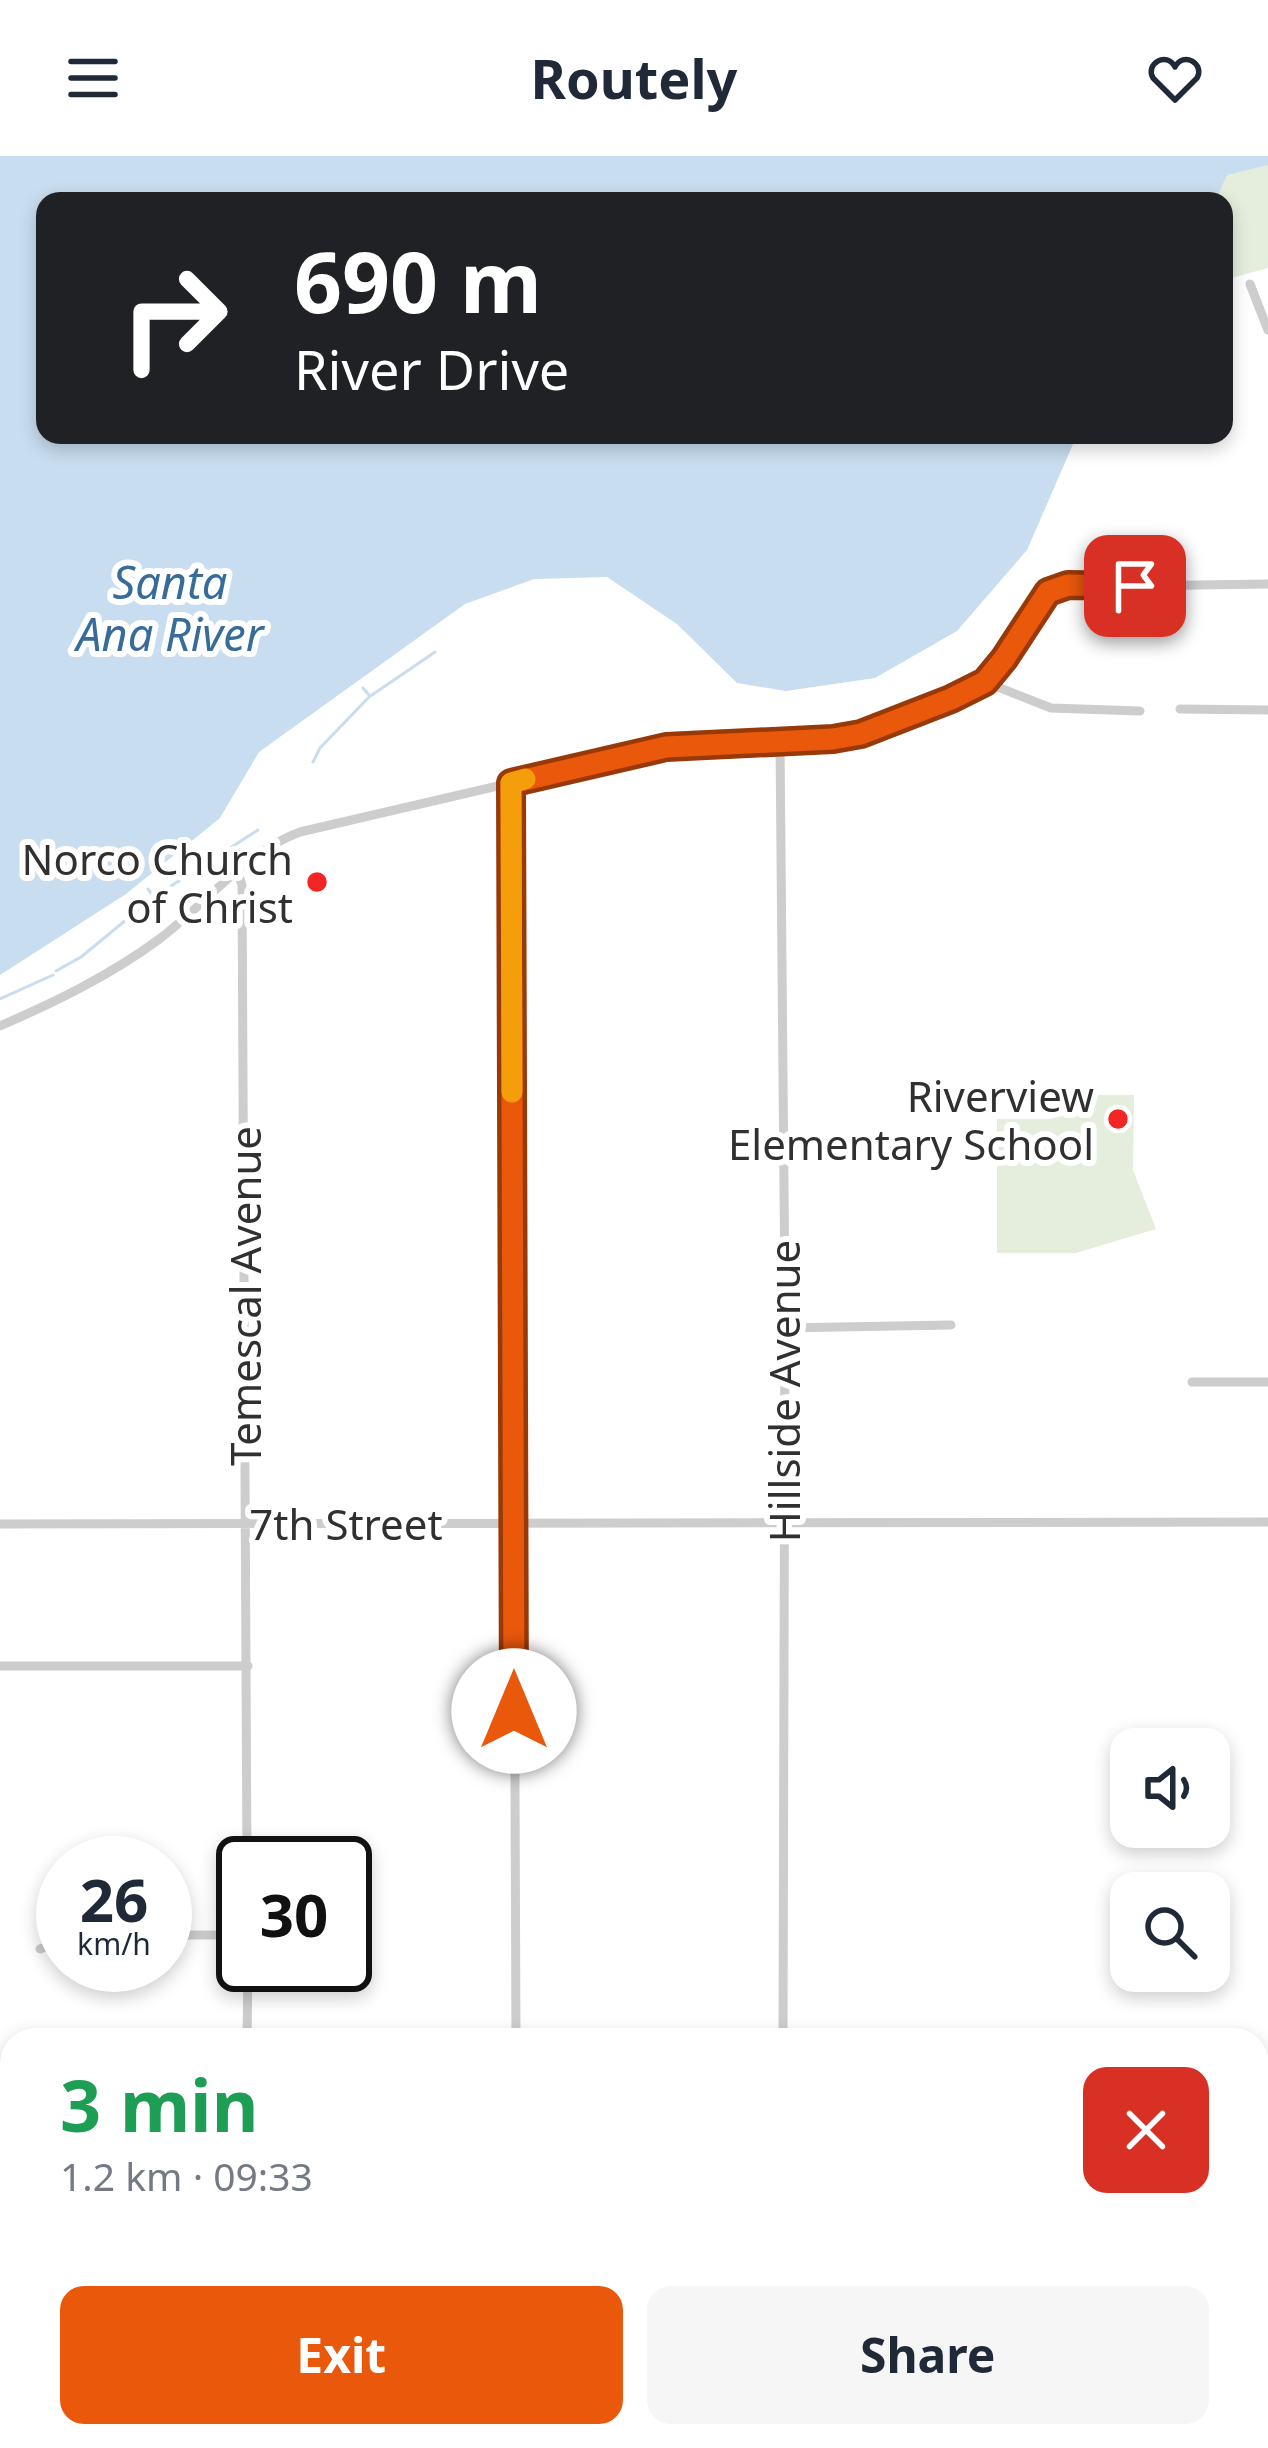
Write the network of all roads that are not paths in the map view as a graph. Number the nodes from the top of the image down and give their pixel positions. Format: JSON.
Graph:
{"nodes":[{"id":1,"x":1250,"y":284,"type":"dead end"},
{"id":2,"x":1268,"y":330,"type":"edge"},
{"id":3,"x":1268,"y":584,"type":"edge"},
{"id":4,"x":985,"y":682,"type":"junction"},
{"id":5,"x":1180,"y":709,"type":"dead end"},
{"id":6,"x":1268,"y":710,"type":"edge"},
{"id":7,"x":1140,"y":711,"type":"dead end"},
{"id":8,"x":780,"y":742,"type":"junction"},
{"id":9,"x":511,"y":783,"type":"junction"},
{"id":10,"x":238,"y":873,"type":"junction"},
{"id":11,"x":0,"y":1026,"type":"edge"},
{"id":12,"x":951,"y":1325,"type":"dead end"},
{"id":13,"x":784,"y":1328,"type":"junction"},
{"id":14,"x":1192,"y":1382,"type":"dead end"},
{"id":15,"x":1268,"y":1382,"type":"edge"},
{"id":16,"x":1268,"y":1522,"type":"edge"},
{"id":17,"x":513,"y":1523,"type":"junction"},
{"id":18,"x":0,"y":1524,"type":"edge"},
{"id":19,"x":246,"y":1524,"type":"junction"},
{"id":20,"x":782,"y":1524,"type":"junction"},
{"id":21,"x":0,"y":1666,"type":"edge"},
{"id":22,"x":248,"y":1666,"type":"junction"},
{"id":23,"x":247,"y":1836,"type":"edge"},
{"id":24,"x":248,"y":1992,"type":"edge"},
{"id":25,"x":247,"y":2028,"type":"edge"},
{"id":26,"x":516,"y":2028,"type":"edge"},
{"id":27,"x":783,"y":2028,"type":"edge"}],
"edges":[{"from":1,"to":2,"type":"street"},
{"from":3,"to":4,"type":"street"},
{"from":4,"to":7,"type":"street"},
{"from":4,"to":8,"type":"street"},
{"from":5,"to":6,"type":"street"},
{"from":8,"to":9,"type":"street"},
{"from":8,"to":13,"type":"street","name":"Hillside Avenue"},
{"from":9,"to":10,"type":"street"},
{"from":9,"to":17,"type":"street"},
{"from":10,"to":11,"type":"street"},
{"from":10,"to":19,"type":"street","name":"Temescal Avenue"},
{"from":12,"to":13,"type":"street"},
{"from":13,"to":20,"type":"street","name":"Hillside Avenue"},
{"from":14,"to":15,"type":"street"},
{"from":16,"to":20,"type":"street","name":"7th Street"},
{"from":17,"to":19,"type":"street","name":"7th Street"},
{"from":17,"to":20,"type":"street","name":"7th Street"},
{"from":17,"to":26,"type":"street"},
{"from":18,"to":19,"type":"street","name":"7th Street"},
{"from":19,"to":22,"type":"street","name":"Temescal Avenue"},
{"from":20,"to":27,"type":"street","name":"Hillside Avenue"},
{"from":21,"to":22,"type":"street"},
{"from":22,"to":23,"type":"street","name":"Temescal Avenue"},
{"from":24,"to":25,"type":"street"}]}
